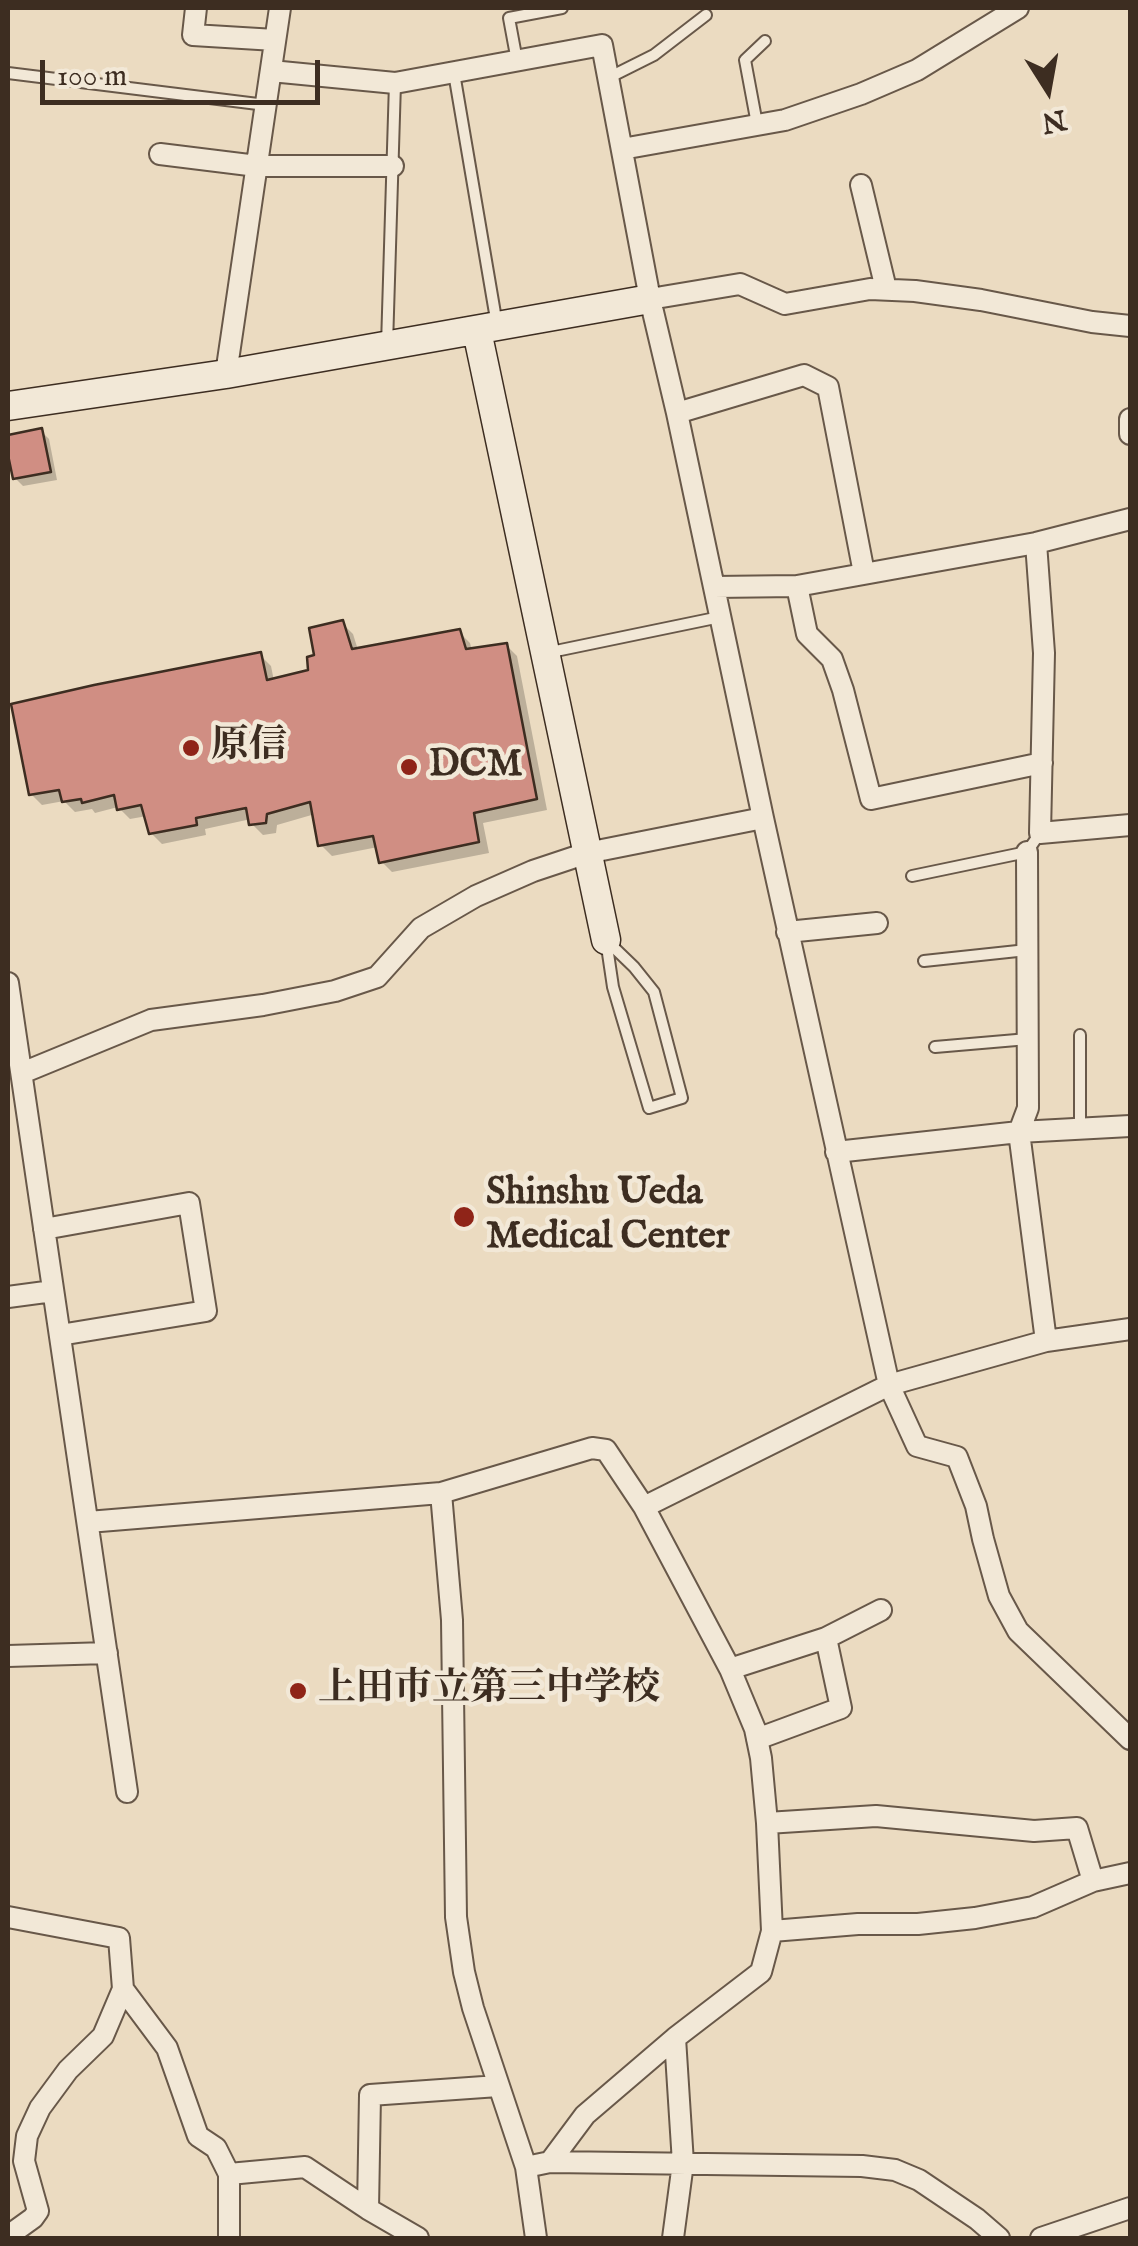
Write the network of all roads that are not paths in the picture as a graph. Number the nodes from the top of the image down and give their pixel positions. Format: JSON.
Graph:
{"nodes":[{"id":1,"x":196,"y":8,"type":"edge"},
{"id":2,"x":280,"y":8,"type":"edge"},
{"id":3,"x":562,"y":8,"type":"edge"},
{"id":4,"x":1018,"y":8,"type":"edge"},
{"id":5,"x":706,"y":15,"type":"dead end"},
{"id":6,"x":276,"y":40,"type":"junction"},
{"id":7,"x":765,"y":41,"type":"dead end"},
{"id":8,"x":517,"y":61,"type":"junction"},
{"id":9,"x":271,"y":72,"type":"junction"},
{"id":10,"x":454,"y":72,"type":"junction"},
{"id":11,"x":8,"y":73,"type":"edge"},
{"id":12,"x":608,"y":78,"type":"junction"},
{"id":13,"x":396,"y":84,"type":"junction"},
{"id":14,"x":266,"y":106,"type":"junction"},
{"id":15,"x":757,"y":125,"type":"junction"},
{"id":16,"x":622,"y":149,"type":"junction"},
{"id":17,"x":160,"y":154,"type":"dead end"},
{"id":18,"x":257,"y":166,"type":"junction"},
{"id":19,"x":393,"y":166,"type":"junction"},
{"id":20,"x":861,"y":186,"type":"dead end"},
{"id":21,"x":886,"y":290,"type":"junction"},
{"id":22,"x":650,"y":299,"type":"junction"},
{"id":23,"x":1130,"y":326,"type":"edge"},
{"id":24,"x":487,"y":328,"type":"junction"},
{"id":25,"x":388,"y":346,"type":"junction"},
{"id":26,"x":226,"y":374,"type":"junction"},
{"id":27,"x":8,"y":406,"type":"edge"},
{"id":28,"x":677,"y":413,"type":"junction"},
{"id":29,"x":1130,"y":419,"type":"edge"},
{"id":30,"x":1130,"y":432,"type":"edge"},
{"id":31,"x":1130,"y":519,"type":"edge"},
{"id":32,"x":1036,"y":543,"type":"junction"},
{"id":33,"x":864,"y":573,"type":"junction"},
{"id":34,"x":797,"y":586,"type":"junction"},
{"id":35,"x":714,"y":588,"type":"junction"},
{"id":36,"x":721,"y":617,"type":"junction"},
{"id":37,"x":545,"y":653,"type":"junction"},
{"id":38,"x":1042,"y":764,"type":"junction"},
{"id":39,"x":762,"y":818,"type":"junction"},
{"id":40,"x":1130,"y":825,"type":"edge"},
{"id":41,"x":1040,"y":833,"type":"junction"},
{"id":42,"x":1026,"y":852,"type":"junction"},
{"id":43,"x":587,"y":853,"type":"junction"},
{"id":44,"x":912,"y":876,"type":"dead end"},
{"id":45,"x":878,"y":923,"type":"dead end"},
{"id":46,"x":788,"y":932,"type":"junction"},
{"id":47,"x":606,"y":940,"type":"junction"},
{"id":48,"x":1027,"y":950,"type":"junction"},
{"id":49,"x":924,"y":961,"type":"dead end"},
{"id":50,"x":8,"y":982,"type":"edge"},
{"id":51,"x":1080,"y":1035,"type":"dead end"},
{"id":52,"x":1028,"y":1039,"type":"junction"},
{"id":53,"x":935,"y":1046,"type":"dead end"},
{"id":54,"x":22,"y":1073,"type":"junction"},
{"id":55,"x":1130,"y":1126,"type":"edge"},
{"id":56,"x":1080,"y":1130,"type":"junction"},
{"id":57,"x":1020,"y":1132,"type":"junction"},
{"id":58,"x":836,"y":1152,"type":"junction"},
{"id":59,"x":44,"y":1229,"type":"junction"},
{"id":60,"x":54,"y":1291,"type":"junction"},
{"id":61,"x":8,"y":1298,"type":"edge"},
{"id":62,"x":60,"y":1334,"type":"junction"},
{"id":63,"x":1128,"y":1335,"type":"edge"},
{"id":64,"x":1046,"y":1342,"type":"junction"},
{"id":65,"x":889,"y":1385,"type":"junction"},
{"id":66,"x":441,"y":1493,"type":"junction"},
{"id":67,"x":644,"y":1507,"type":"junction"},
{"id":68,"x":88,"y":1522,"type":"junction"},
{"id":69,"x":881,"y":1610,"type":"dead end"},
{"id":70,"x":826,"y":1638,"type":"junction"},
{"id":71,"x":107,"y":1652,"type":"junction"},
{"id":72,"x":8,"y":1656,"type":"edge"},
{"id":73,"x":730,"y":1668,"type":"junction"},
{"id":74,"x":757,"y":1738,"type":"junction"},
{"id":75,"x":1130,"y":1739,"type":"edge"},
{"id":76,"x":128,"y":1792,"type":"dead end"},
{"id":77,"x":767,"y":1823,"type":"junction"},
{"id":78,"x":1130,"y":1873,"type":"edge"},
{"id":79,"x":1094,"y":1881,"type":"junction"},
{"id":80,"x":8,"y":1917,"type":"edge"},
{"id":81,"x":772,"y":1932,"type":"junction"},
{"id":82,"x":123,"y":1989,"type":"junction"},
{"id":83,"x":675,"y":2038,"type":"junction"},
{"id":84,"x":498,"y":2086,"type":"junction"},
{"id":85,"x":550,"y":2162,"type":"junction"},
{"id":86,"x":683,"y":2163,"type":"junction"},
{"id":87,"x":526,"y":2167,"type":"junction"},
{"id":88,"x":229,"y":2174,"type":"junction"},
{"id":89,"x":1130,"y":2208,"type":"edge"},
{"id":90,"x":368,"y":2209,"type":"junction"},
{"id":91,"x":8,"y":2236,"type":"edge"},
{"id":92,"x":229,"y":2238,"type":"edge"},
{"id":93,"x":418,"y":2238,"type":"edge"},
{"id":94,"x":536,"y":2238,"type":"edge"},
{"id":95,"x":674,"y":2238,"type":"edge"},
{"id":96,"x":998,"y":2238,"type":"edge"},
{"id":97,"x":1042,"y":2238,"type":"edge"}],
"edges":[{"from":1,"to":6,"type":"street"},
{"from":2,"to":6,"type":"street"},
{"from":3,"to":8,"type":"lane"},
{"from":4,"to":15,"type":"street"},
{"from":5,"to":12,"type":"lane"},
{"from":6,"to":9,"type":"street"},
{"from":7,"to":15,"type":"lane"},
{"from":8,"to":10,"type":"street"},
{"from":8,"to":12,"type":"street"},
{"from":9,"to":13,"type":"street"},
{"from":9,"to":14,"type":"street"},
{"from":10,"to":13,"type":"street"},
{"from":10,"to":24,"type":"lane"},
{"from":11,"to":14,"type":"lane"},
{"from":12,"to":16,"type":"street"},
{"from":13,"to":19,"type":"lane"},
{"from":14,"to":18,"type":"street"},
{"from":15,"to":16,"type":"street"},
{"from":16,"to":22,"type":"street"},
{"from":17,"to":18,"type":"street"},
{"from":18,"to":19,"type":"street"},
{"from":18,"to":26,"type":"street"},
{"from":19,"to":25,"type":"lane"},
{"from":20,"to":21,"type":"street"},
{"from":21,"to":22,"type":"street"},
{"from":21,"to":23,"type":"street"},
{"from":22,"to":24,"type":"street"},
{"from":22,"to":28,"type":"street"},
{"from":24,"to":25,"type":"street"},
{"from":24,"to":37,"type":"street"},
{"from":25,"to":26,"type":"street"},
{"from":26,"to":27,"type":"street"},
{"from":28,"to":33,"type":"street"},
{"from":28,"to":35,"type":"street"},
{"from":29,"to":30,"type":"street"},
{"from":31,"to":32,"type":"street"},
{"from":32,"to":33,"type":"street"},
{"from":32,"to":38,"type":"street"},
{"from":33,"to":34,"type":"street"},
{"from":34,"to":35,"type":"street"},
{"from":34,"to":38,"type":"street"},
{"from":35,"to":36,"type":"street"},
{"from":36,"to":37,"type":"lane"},
{"from":36,"to":39,"type":"street"},
{"from":37,"to":43,"type":"street"},
{"from":38,"to":41,"type":"street"},
{"from":39,"to":43,"type":"street"},
{"from":39,"to":46,"type":"street"},
{"from":40,"to":41,"type":"street"},
{"from":41,"to":42,"type":"lane"},
{"from":42,"to":44,"type":"lane"},
{"from":42,"to":48,"type":"street"},
{"from":43,"to":47,"type":"street"},
{"from":43,"to":54,"type":"street"},
{"from":45,"to":46,"type":"street"},
{"from":46,"to":58,"type":"street"},
{"from":47,"to":47,"type":"lane"},
{"from":48,"to":49,"type":"lane"},
{"from":48,"to":52,"type":"street"},
{"from":50,"to":54,"type":"street"},
{"from":51,"to":56,"type":"lane"},
{"from":52,"to":53,"type":"lane"},
{"from":52,"to":57,"type":"street"},
{"from":54,"to":59,"type":"street"},
{"from":55,"to":56,"type":"street"},
{"from":56,"to":57,"type":"street"},
{"from":57,"to":58,"type":"street"},
{"from":57,"to":64,"type":"street"},
{"from":58,"to":65,"type":"street"},
{"from":59,"to":60,"type":"street"},
{"from":59,"to":62,"type":"street"},
{"from":60,"to":61,"type":"street"},
{"from":60,"to":62,"type":"street"},
{"from":62,"to":68,"type":"street"},
{"from":63,"to":64,"type":"street"},
{"from":64,"to":65,"type":"street"},
{"from":65,"to":67,"type":"street"},
{"from":65,"to":75,"type":"street"},
{"from":66,"to":67,"type":"street"},
{"from":66,"to":68,"type":"street"},
{"from":66,"to":84,"type":"street"},
{"from":67,"to":73,"type":"street"},
{"from":68,"to":71,"type":"street"},
{"from":69,"to":70,"type":"street"},
{"from":70,"to":73,"type":"street"},
{"from":70,"to":74,"type":"street"},
{"from":71,"to":72,"type":"street"},
{"from":71,"to":76,"type":"street"},
{"from":73,"to":74,"type":"street"},
{"from":74,"to":77,"type":"street"},
{"from":77,"to":79,"type":"street"},
{"from":77,"to":81,"type":"street"},
{"from":78,"to":79,"type":"street"},
{"from":79,"to":81,"type":"street"},
{"from":80,"to":82,"type":"street"},
{"from":81,"to":83,"type":"street"},
{"from":82,"to":88,"type":"street"},
{"from":82,"to":91,"type":"street"},
{"from":83,"to":85,"type":"street"},
{"from":83,"to":86,"type":"street"},
{"from":84,"to":87,"type":"street"},
{"from":84,"to":90,"type":"street"},
{"from":85,"to":86,"type":"street"},
{"from":85,"to":87,"type":"street"},
{"from":86,"to":95,"type":"street"},
{"from":86,"to":96,"type":"street"},
{"from":87,"to":94,"type":"street"},
{"from":88,"to":90,"type":"street"},
{"from":88,"to":92,"type":"street"},
{"from":89,"to":97,"type":"street"},
{"from":90,"to":93,"type":"street"}]}
